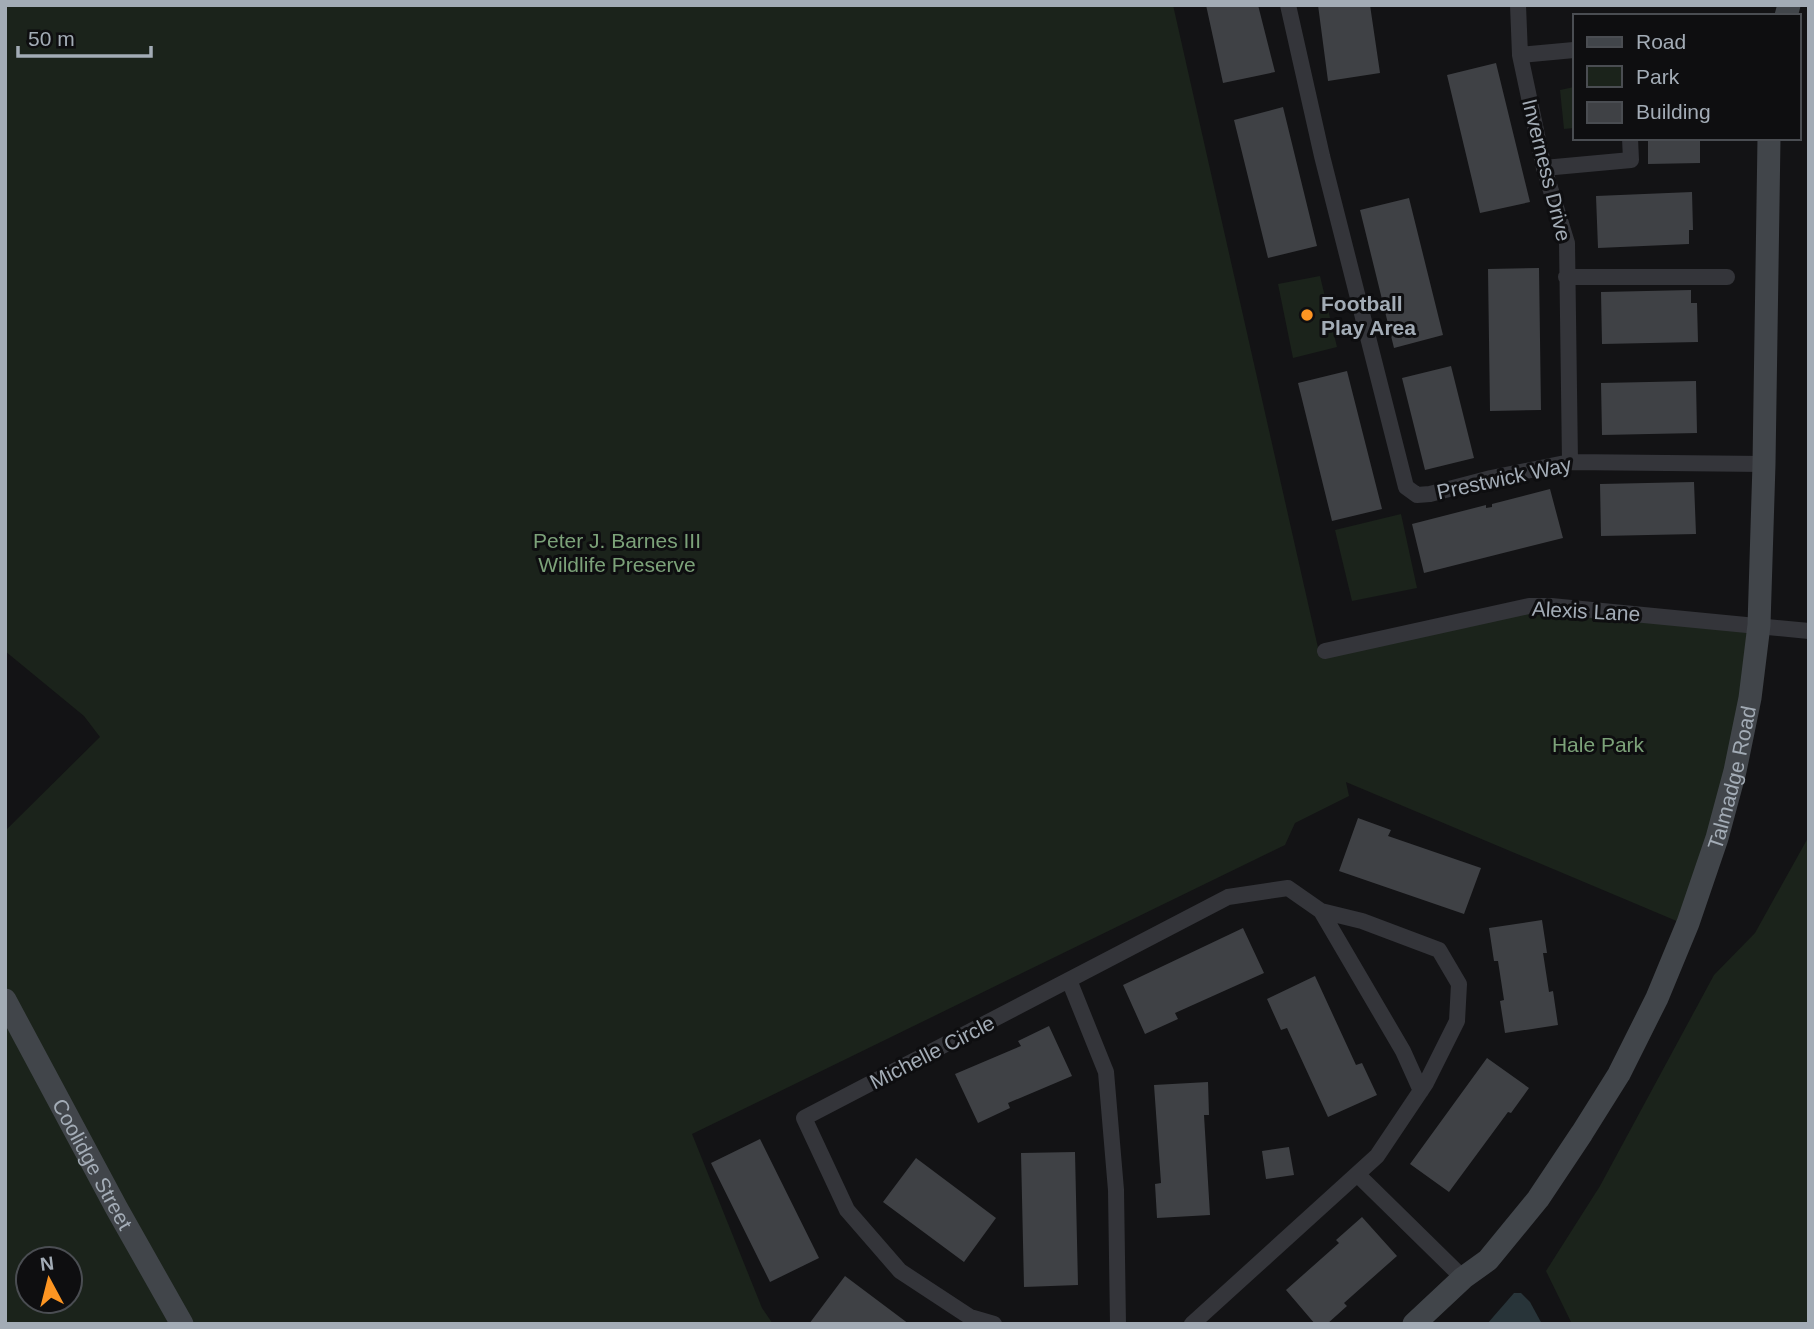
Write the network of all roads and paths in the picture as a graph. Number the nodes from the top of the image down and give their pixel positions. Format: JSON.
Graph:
{"nodes":[{"id":1,"x":1287,"y":5,"type":"edge"},
{"id":2,"x":1518,"y":5,"type":"edge"},
{"id":3,"x":1573,"y":50,"type":"edge"},
{"id":4,"x":1520,"y":55,"type":"junction"},
{"id":5,"x":1630,"y":140,"type":"edge"},
{"id":6,"x":1769,"y":140,"type":"edge"},
{"id":7,"x":1544,"y":168,"type":"junction"},
{"id":8,"x":1566,"y":277,"type":"junction"},
{"id":9,"x":1727,"y":278,"type":"dead end"},
{"id":10,"x":1570,"y":462,"type":"junction"},
{"id":11,"x":1764,"y":464,"type":"junction"},
{"id":12,"x":1759,"y":625,"type":"junction"},
{"id":13,"x":1809,"y":631,"type":"edge"},
{"id":14,"x":1325,"y":651,"type":"dead end"},
{"id":15,"x":1321,"y":911,"type":"junction"},
{"id":16,"x":1069,"y":981,"type":"junction"},
{"id":17,"x":5,"y":1000,"type":"edge"},
{"id":18,"x":1420,"y":1091,"type":"junction"},
{"id":19,"x":1357,"y":1174,"type":"junction"},
{"id":20,"x":1463,"y":1278,"type":"junction"},
{"id":21,"x":182,"y":1324,"type":"edge"},
{"id":22,"x":994,"y":1324,"type":"edge"},
{"id":23,"x":1118,"y":1324,"type":"edge"},
{"id":24,"x":1192,"y":1324,"type":"edge"},
{"id":25,"x":1414,"y":1324,"type":"edge"}],
"edges":[{"from":1,"to":10,"type":"street","name":"Prestwick Way"},
{"from":2,"to":4,"type":"street","name":"Inverness Drive"},
{"from":3,"to":4,"type":"street"},
{"from":4,"to":7,"type":"street","name":"Inverness Drive"},
{"from":5,"to":7,"type":"street"},
{"from":6,"to":11,"type":"street","name":"Talmadge Road"},
{"from":7,"to":8,"type":"street","name":"Inverness Drive"},
{"from":8,"to":9,"type":"street"},
{"from":8,"to":10,"type":"street","name":"Inverness Drive"},
{"from":10,"to":11,"type":"street","name":"Prestwick Way"},
{"from":11,"to":12,"type":"street","name":"Talmadge Road"},
{"from":12,"to":13,"type":"street","name":"Alexis Lane"},
{"from":12,"to":14,"type":"street","name":"Alexis Lane"},
{"from":12,"to":20,"type":"street","name":"Talmadge Road"},
{"from":15,"to":16,"type":"street","name":"Michelle Circle"},
{"from":15,"to":18,"type":"street","name":"Michelle Circle"},
{"from":15,"to":18,"type":"street","name":"Michelle Circle"},
{"from":16,"to":22,"type":"street","name":"Michelle Circle"},
{"from":16,"to":23,"type":"street"},
{"from":17,"to":21,"type":"street","name":"Coolidge Street"},
{"from":18,"to":19,"type":"street","name":"Michelle Circle"},
{"from":19,"to":20,"type":"street"},
{"from":19,"to":24,"type":"street","name":"Michelle Circle"},
{"from":20,"to":25,"type":"street","name":"Talmadge Road"}]}
